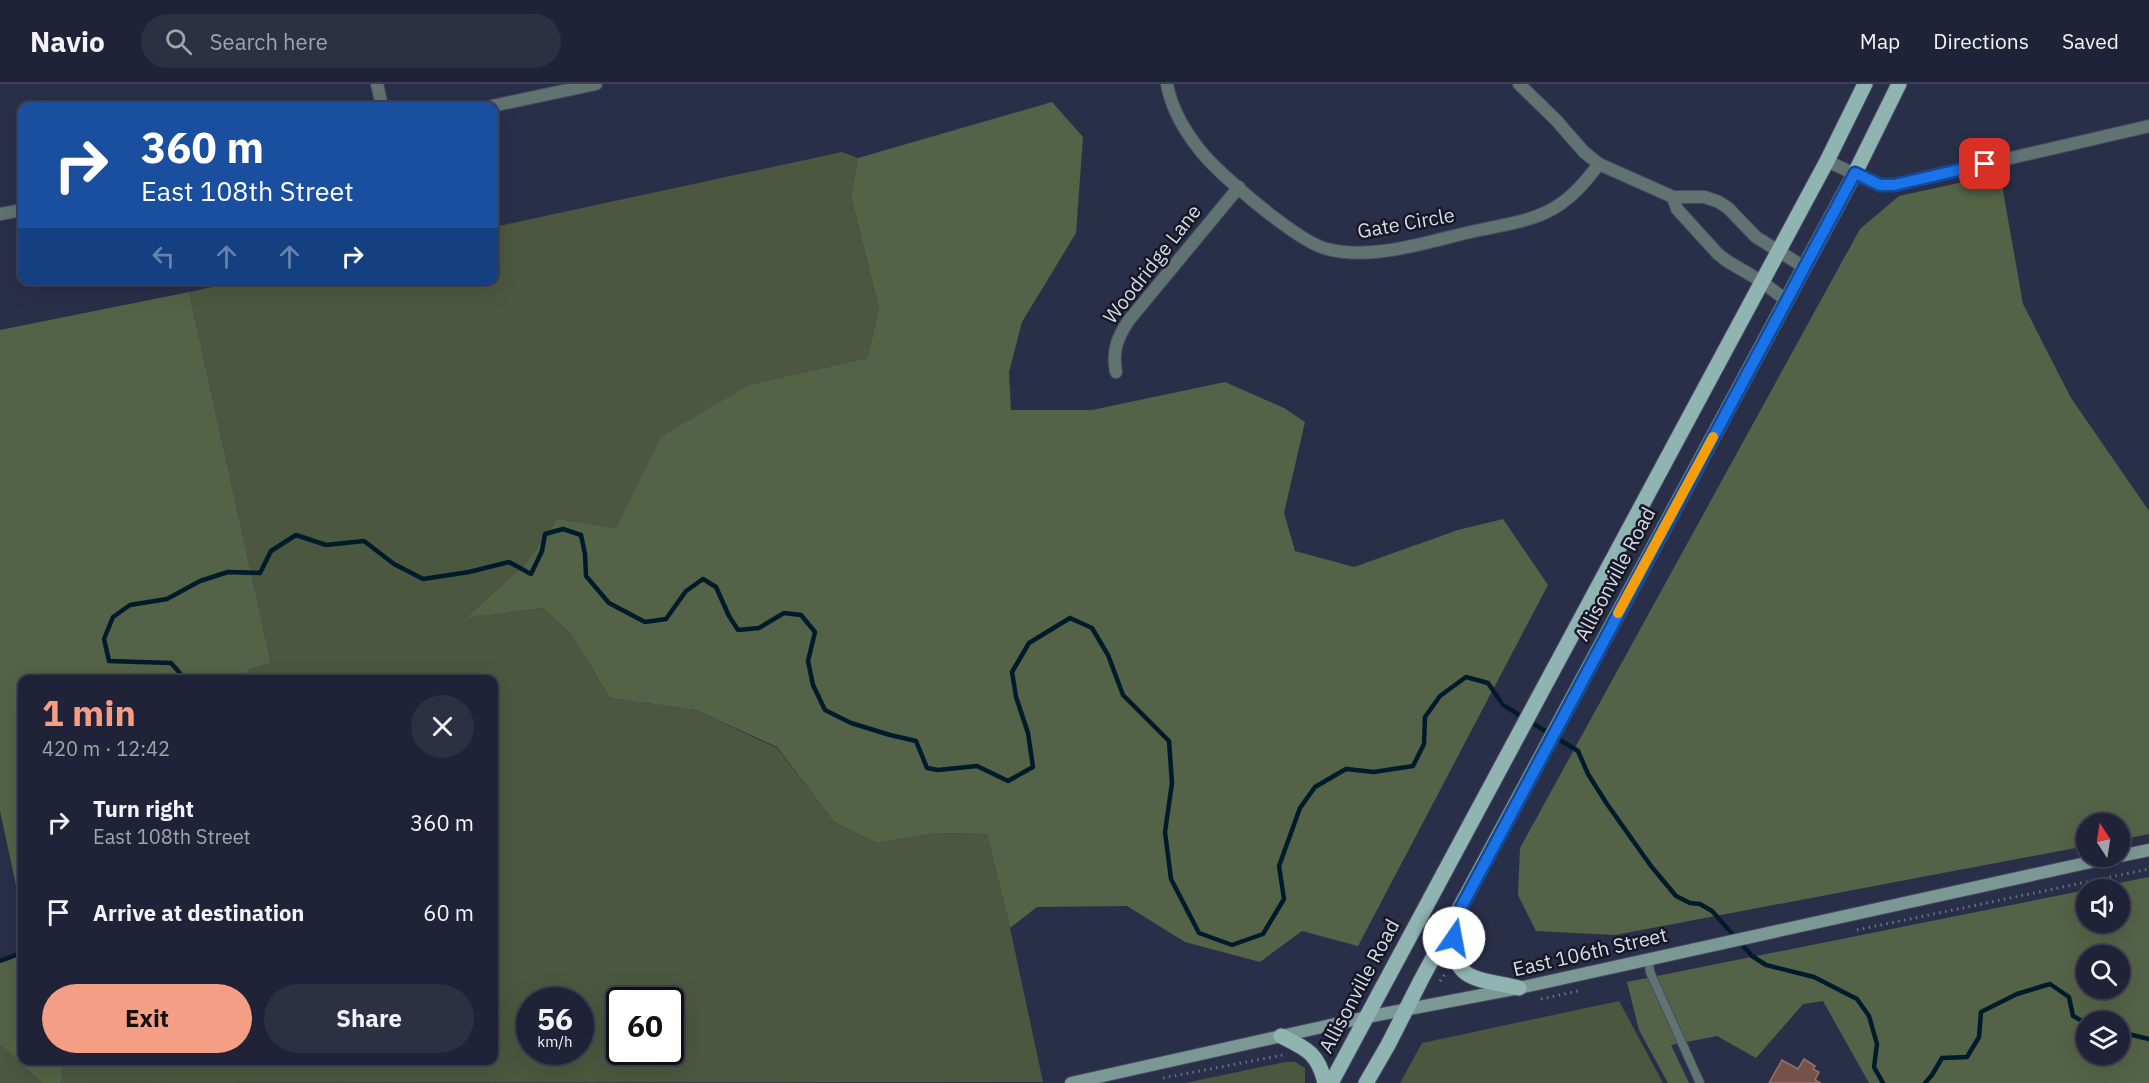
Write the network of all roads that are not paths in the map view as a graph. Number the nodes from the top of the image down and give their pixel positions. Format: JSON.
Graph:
{"nodes":[{"id":1,"x":377,"y":84,"type":"edge"},
{"id":2,"x":596,"y":84,"type":"edge"},
{"id":3,"x":1167,"y":84,"type":"edge"},
{"id":4,"x":1519,"y":84,"type":"edge"},
{"id":5,"x":1865,"y":84,"type":"edge"},
{"id":6,"x":1899,"y":84,"type":"edge"},
{"id":7,"x":381,"y":102,"type":"edge"},
{"id":8,"x":498,"y":105,"type":"edge"},
{"id":9,"x":2149,"y":126,"type":"edge"},
{"id":10,"x":1827,"y":161,"type":"junction"},
{"id":11,"x":1599,"y":164,"type":"junction"},
{"id":12,"x":1855,"y":173,"type":"junction"},
{"id":13,"x":1239,"y":187,"type":"junction"},
{"id":14,"x":1673,"y":197,"type":"junction"},
{"id":15,"x":18,"y":211,"type":"edge"},
{"id":16,"x":0,"y":214,"type":"edge"},
{"id":17,"x":1778,"y":251,"type":"junction"},
{"id":18,"x":1804,"y":267,"type":"junction"},
{"id":19,"x":1761,"y":281,"type":"junction"},
{"id":20,"x":1786,"y":300,"type":"junction"},
{"id":21,"x":1116,"y":372,"type":"dead end"},
{"id":22,"x":2149,"y":850,"type":"edge"},
{"id":23,"x":2130,"y":854,"type":"edge"},
{"id":24,"x":2076,"y":865,"type":"edge"},
{"id":25,"x":1457,"y":915,"type":"junction"},
{"id":26,"x":1648,"y":958,"type":"junction"},
{"id":27,"x":1520,"y":988,"type":"junction"},
{"id":28,"x":1405,"y":1010,"type":"junction"},
{"id":29,"x":1367,"y":1017,"type":"junction"},
{"id":30,"x":1281,"y":1036,"type":"junction"},
{"id":31,"x":1071,"y":1083,"type":"edge"},
{"id":32,"x":1325,"y":1083,"type":"edge"},
{"id":33,"x":1331,"y":1083,"type":"edge"},
{"id":34,"x":1366,"y":1083,"type":"edge"},
{"id":35,"x":1700,"y":1083,"type":"edge"}],
"edges":[{"from":1,"to":7,"type":"street"},
{"from":2,"to":8,"type":"street"},
{"from":3,"to":13,"type":"street","name":"Gate Circle"},
{"from":4,"to":11,"type":"street"},
{"from":5,"to":10,"type":"main road","name":"Allisonville Road"},
{"from":6,"to":12,"type":"main road","name":"Allisonville Road"},
{"from":9,"to":12,"type":"street"},
{"from":10,"to":12,"type":"street"},
{"from":10,"to":17,"type":"main road","name":"Allisonville Road"},
{"from":11,"to":13,"type":"street","name":"Gate Circle"},
{"from":11,"to":14,"type":"street"},
{"from":12,"to":18,"type":"main road","name":"Allisonville Road"},
{"from":13,"to":21,"type":"street","name":"Woodridge Lane"},
{"from":14,"to":17,"type":"street"},
{"from":14,"to":19,"type":"street"},
{"from":15,"to":16,"type":"street"},
{"from":17,"to":18,"type":"street"},
{"from":17,"to":19,"type":"main road","name":"Allisonville Road"},
{"from":18,"to":20,"type":"main road","name":"Allisonville Road"},
{"from":19,"to":20,"type":"street"},
{"from":19,"to":29,"type":"main road","name":"Allisonville Road"},
{"from":20,"to":25,"type":"main road","name":"Allisonville Road"},
{"from":22,"to":23,"type":"main road","name":"East 106th Street"},
{"from":24,"to":26,"type":"main road","name":"East 106th Street"},
{"from":25,"to":27,"type":"main road"},
{"from":25,"to":28,"type":"main road","name":"Allisonville Road"},
{"from":26,"to":27,"type":"main road","name":"East 106th Street"},
{"from":26,"to":35,"type":"lane"},
{"from":27,"to":28,"type":"main road","name":"East 106th Street"},
{"from":28,"to":29,"type":"main road","name":"East 106th Street"},
{"from":28,"to":34,"type":"main road","name":"Allisonville Road"},
{"from":29,"to":30,"type":"main road","name":"East 106th Street"},
{"from":29,"to":33,"type":"main road","name":"Allisonville Road"},
{"from":30,"to":31,"type":"main road","name":"East 106th Street"},
{"from":30,"to":32,"type":"main road"}]}
